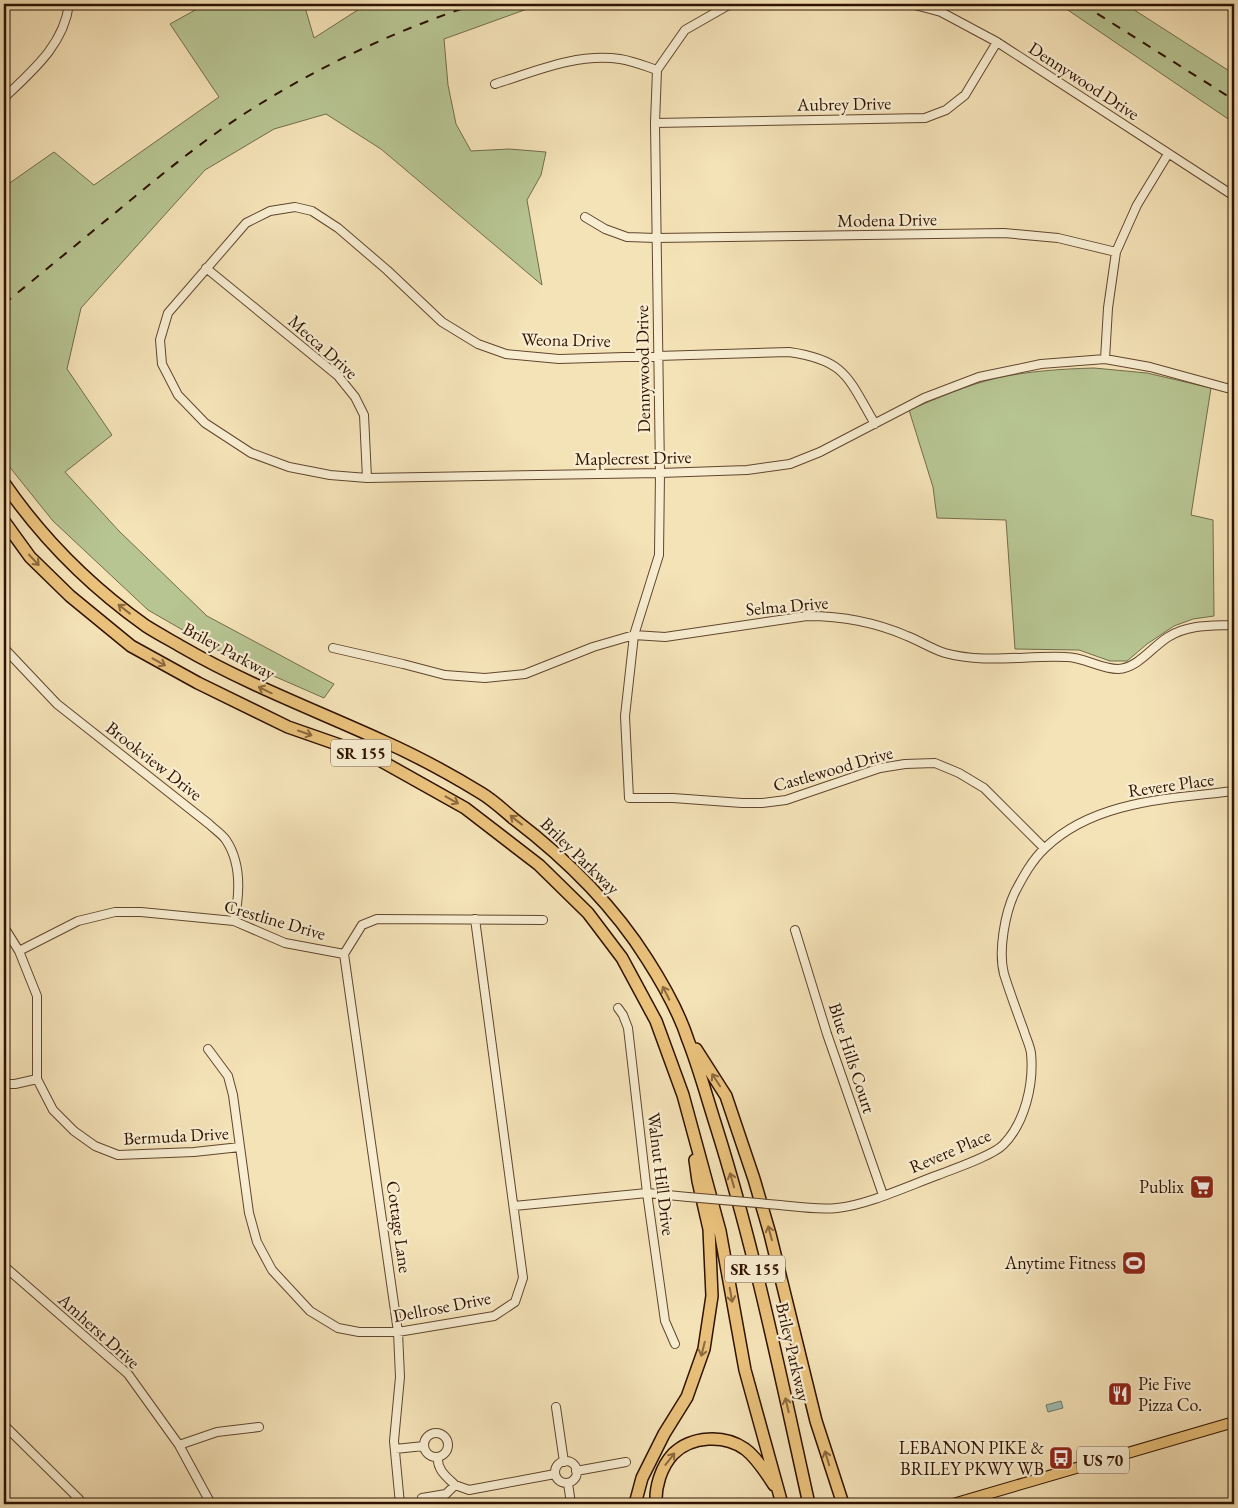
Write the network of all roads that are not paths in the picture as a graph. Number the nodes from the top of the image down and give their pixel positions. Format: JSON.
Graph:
{"nodes":[{"id":1,"x":69,"y":4,"type":"edge"},
{"id":2,"x":735,"y":4,"type":"edge"},
{"id":3,"x":911,"y":4,"type":"edge"},
{"id":4,"x":997,"y":42,"type":"junction"},
{"id":5,"x":658,"y":70,"type":"junction"},
{"id":6,"x":496,"y":84,"type":"dead end"},
{"id":7,"x":4,"y":98,"type":"edge"},
{"id":8,"x":655,"y":123,"type":"junction"},
{"id":9,"x":1168,"y":154,"type":"junction"},
{"id":10,"x":1234,"y":196,"type":"edge"},
{"id":11,"x":585,"y":217,"type":"dead end"},
{"id":12,"x":656,"y":238,"type":"junction"},
{"id":13,"x":1116,"y":252,"type":"junction"},
{"id":14,"x":206,"y":268,"type":"junction"},
{"id":15,"x":658,"y":355,"type":"junction"},
{"id":16,"x":1105,"y":359,"type":"junction"},
{"id":17,"x":1234,"y":390,"type":"edge"},
{"id":18,"x":875,"y":424,"type":"junction"},
{"id":19,"x":660,"y":473,"type":"junction"},
{"id":20,"x":367,"y":478,"type":"junction"},
{"id":21,"x":4,"y":484,"type":"edge"},
{"id":22,"x":4,"y":521,"type":"edge"},
{"id":23,"x":1234,"y":625,"type":"edge"},
{"id":24,"x":634,"y":635,"type":"junction"},
{"id":25,"x":4,"y":648,"type":"edge"},
{"id":26,"x":333,"y":648,"type":"dead end"},
{"id":27,"x":1234,"y":791,"type":"edge"},
{"id":28,"x":629,"y":798,"type":"joint"},
{"id":29,"x":1044,"y":848,"type":"junction"},
{"id":30,"x":475,"y":919,"type":"junction"},
{"id":31,"x":543,"y":920,"type":"dead end"},
{"id":32,"x":234,"y":921,"type":"junction"},
{"id":33,"x":4,"y":927,"type":"edge"},
{"id":34,"x":795,"y":930,"type":"dead end"},
{"id":35,"x":19,"y":951,"type":"junction"},
{"id":36,"x":344,"y":954,"type":"junction"},
{"id":37,"x":618,"y":1008,"type":"dead end"},
{"id":38,"x":688,"y":1037,"type":"junction"},
{"id":39,"x":208,"y":1049,"type":"dead end"},
{"id":40,"x":38,"y":1079,"type":"junction"},
{"id":41,"x":4,"y":1084,"type":"edge"},
{"id":42,"x":692,"y":1128,"type":"junction"},
{"id":43,"x":240,"y":1147,"type":"junction"},
{"id":44,"x":647,"y":1193,"type":"junction"},
{"id":45,"x":883,"y":1195,"type":"junction"},
{"id":46,"x":514,"y":1206,"type":"junction"},
{"id":47,"x":4,"y":1266,"type":"edge"},
{"id":48,"x":398,"y":1332,"type":"junction"},
{"id":49,"x":675,"y":1344,"type":"dead end"},
{"id":50,"x":556,"y":1407,"type":"dead end"},
{"id":51,"x":1234,"y":1422,"type":"edge"},
{"id":52,"x":4,"y":1426,"type":"edge"},
{"id":53,"x":259,"y":1427,"type":"dead end"},
{"id":54,"x":179,"y":1444,"type":"junction"},
{"id":55,"x":424,"y":1446,"type":"junction"},
{"id":56,"x":395,"y":1449,"type":"junction"},
{"id":57,"x":438,"y":1458,"type":"junction"},
{"id":58,"x":564,"y":1462,"type":"junction"},
{"id":59,"x":626,"y":1462,"type":"dead end"},
{"id":60,"x":576,"y":1470,"type":"junction"},
{"id":61,"x":555,"y":1474,"type":"junction"},
{"id":62,"x":568,"y":1483,"type":"junction"},
{"id":63,"x":455,"y":1485,"type":"junction"},
{"id":64,"x":422,"y":1498,"type":"dead end"},
{"id":65,"x":781,"y":1499,"type":"edge"},
{"id":66,"x":400,"y":1503,"type":"edge"},
{"id":67,"x":843,"y":1503,"type":"edge"},
{"id":68,"x":81,"y":1504,"type":"edge"},
{"id":69,"x":211,"y":1504,"type":"edge"},
{"id":70,"x":392,"y":1504,"type":"edge"},
{"id":71,"x":571,"y":1504,"type":"edge"},
{"id":72,"x":635,"y":1504,"type":"edge"},
{"id":73,"x":656,"y":1504,"type":"edge"},
{"id":74,"x":809,"y":1504,"type":"edge"},
{"id":75,"x":953,"y":1504,"type":"edge"}],
"edges":[{"from":1,"to":7,"type":"street"},
{"from":2,"to":5,"type":"street"},
{"from":3,"to":4,"type":"street","name":"Dennywood Drive"},
{"from":4,"to":8,"type":"street","name":"Aubrey Drive"},
{"from":4,"to":9,"type":"street","name":"Dennywood Drive"},
{"from":5,"to":6,"type":"street"},
{"from":5,"to":8,"type":"street","name":"Dennywood Drive"},
{"from":8,"to":12,"type":"street","name":"Dennywood Drive"},
{"from":9,"to":10,"type":"street","name":"Dennywood Drive"},
{"from":9,"to":13,"type":"street"},
{"from":11,"to":12,"type":"street","name":"Modena Drive"},
{"from":12,"to":13,"type":"street","name":"Modena Drive"},
{"from":12,"to":15,"type":"street","name":"Dennywood Drive"},
{"from":13,"to":16,"type":"street"},
{"from":14,"to":15,"type":"street","name":"Weona Drive"},
{"from":14,"to":20,"type":"street","name":"Mecca Drive"},
{"from":14,"to":20,"type":"street","name":"Maplecrest Drive"},
{"from":15,"to":18,"type":"street","name":"Weona Drive"},
{"from":15,"to":19,"type":"street","name":"Dennywood Drive"},
{"from":16,"to":17,"type":"street","name":"Maplecrest Drive"},
{"from":16,"to":18,"type":"street","name":"Maplecrest Drive"},
{"from":18,"to":19,"type":"street","name":"Maplecrest Drive"},
{"from":19,"to":20,"type":"street","name":"Maplecrest Drive"},
{"from":19,"to":24,"type":"street","name":"Dennywood Drive"},
{"from":38,"to":21,"type":"highway","name":"Briley Parkway","number":"SR 155","one_way":true},
{"from":22,"to":42,"type":"highway","name":"Briley Parkway","number":"SR 155","one_way":true},
{"from":23,"to":24,"type":"street","name":"Selma Drive"},
{"from":24,"to":26,"type":"street","name":"Selma Drive"},
{"from":24,"to":28,"type":"street","name":"Dennywood Drive"},
{"from":25,"to":32,"type":"street","name":"Brookview Drive"},
{"from":27,"to":29,"type":"street","name":"Revere Place"},
{"from":28,"to":29,"type":"street","name":"Castlewood Drive"},
{"from":29,"to":45,"type":"street","name":"Revere Place"},
{"from":30,"to":31,"type":"street","name":"Crestline Drive"},
{"from":30,"to":36,"type":"street","name":"Crestline Drive"},
{"from":30,"to":46,"type":"street","name":"Dellrose Drive"},
{"from":32,"to":35,"type":"street","name":"Crestline Drive"},
{"from":32,"to":36,"type":"street","name":"Crestline Drive"},
{"from":33,"to":35,"type":"street","name":"Bermuda Drive"},
{"from":34,"to":45,"type":"street","name":"Blue Hills Court"},
{"from":35,"to":40,"type":"street","name":"Bermuda Drive"},
{"from":36,"to":48,"type":"street","name":"Cottage Lane"},
{"from":37,"to":44,"type":"street","name":"Walnut Hill Drive"},
{"from":67,"to":38,"type":"highway","one_way":true},
{"from":74,"to":38,"type":"highway","name":"Briley Parkway","number":"SR 155","one_way":true},
{"from":39,"to":43,"type":"street","name":"Dellrose Drive"},
{"from":40,"to":41,"type":"street"},
{"from":40,"to":43,"type":"street","name":"Bermuda Drive"},
{"from":42,"to":65,"type":"highway","name":"Briley Parkway","number":"SR 155","one_way":true},
{"from":42,"to":72,"type":"highway","one_way":true},
{"from":43,"to":48,"type":"street","name":"Dellrose Drive"},
{"from":44,"to":45,"type":"street","name":"Revere Place","bridge":true},
{"from":44,"to":46,"type":"street","name":"Revere Place"},
{"from":44,"to":49,"type":"street","name":"Walnut Hill Drive"},
{"from":46,"to":48,"type":"street","name":"Dellrose Drive"},
{"from":47,"to":54,"type":"street","name":"Amherst Drive"},
{"from":48,"to":56,"type":"street","name":"Cottage Lane"},
{"from":50,"to":58,"type":"street"},
{"from":51,"to":75,"type":"main road","number":"US 70"},
{"from":52,"to":68,"type":"street"},
{"from":53,"to":54,"type":"street"},
{"from":54,"to":69,"type":"street","name":"Amherst Drive"},
{"from":55,"to":56,"type":"street"},
{"from":55,"to":57,"type":"street"},
{"from":55,"to":57,"type":"street"},
{"from":56,"to":66,"type":"street","name":"Cottage Lane"},
{"from":57,"to":63,"type":"street"},
{"from":58,"to":60,"type":"street"},
{"from":58,"to":61,"type":"street"},
{"from":59,"to":60,"type":"street"},
{"from":60,"to":62,"type":"street"},
{"from":61,"to":62,"type":"street"},
{"from":61,"to":63,"type":"street"},
{"from":62,"to":71,"type":"street"},
{"from":63,"to":64,"type":"street"},
{"from":73,"to":65,"type":"highway","one_way":true},
{"from":66,"to":70,"type":"street"}]}
